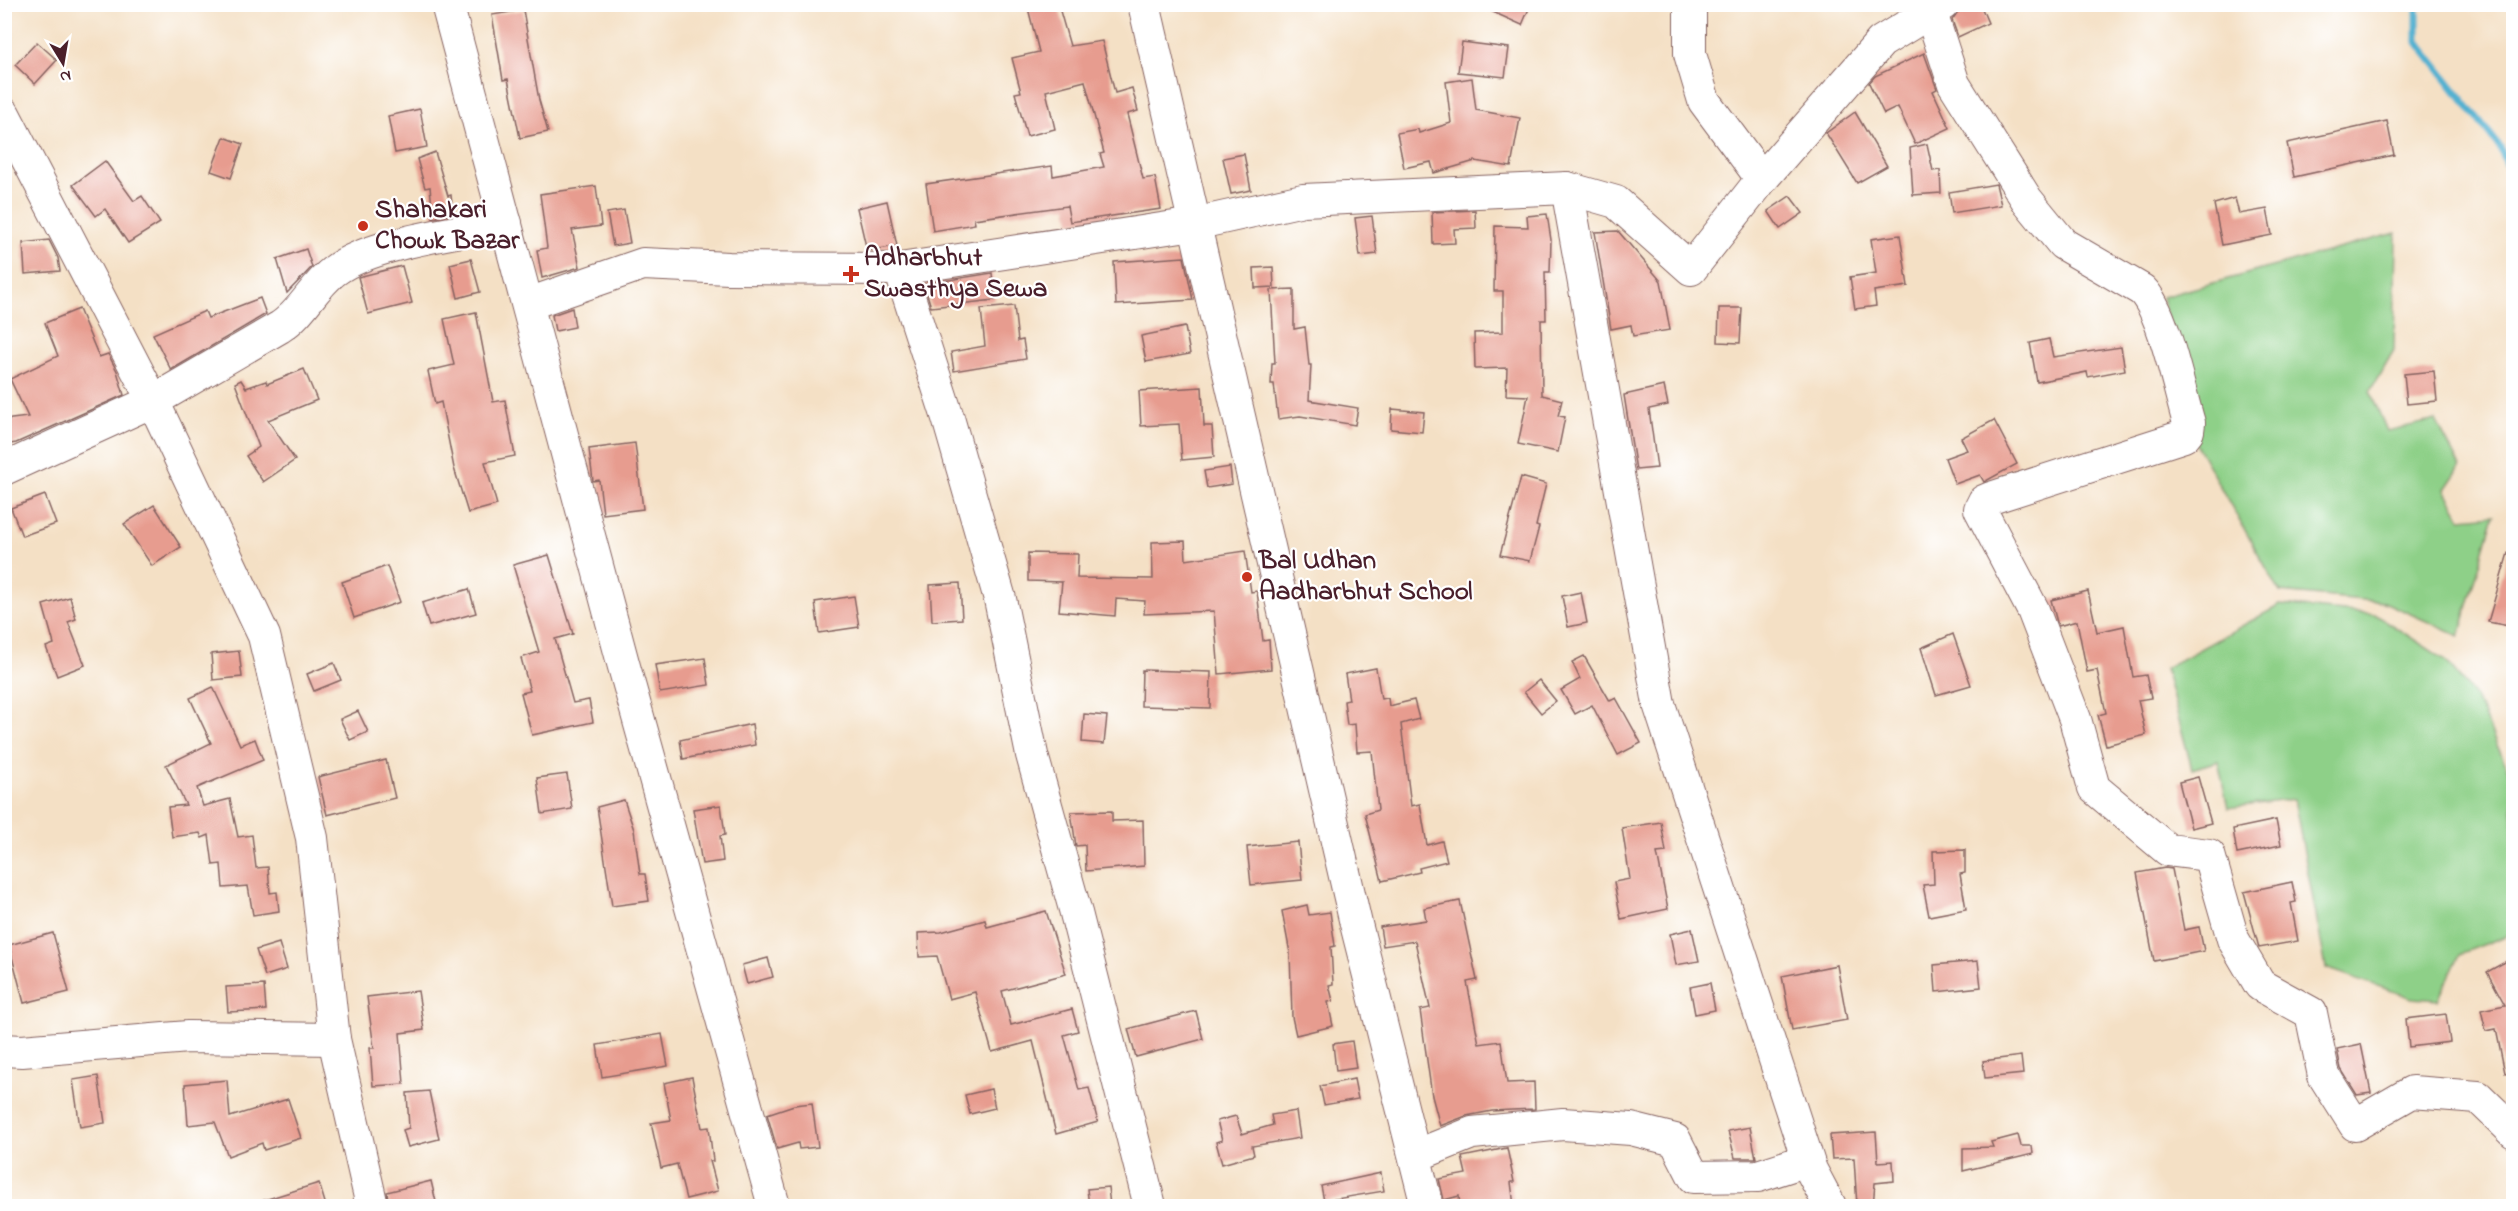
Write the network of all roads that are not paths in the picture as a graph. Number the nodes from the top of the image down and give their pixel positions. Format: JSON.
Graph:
{"nodes":[{"id":1,"x":447,"y":4,"type":"edge"},
{"id":2,"x":1144,"y":4,"type":"edge"},
{"id":3,"x":1690,"y":4,"type":"edge"},
{"id":4,"x":1937,"y":9,"type":"edge"},
{"id":5,"x":4,"y":114,"type":"edge"},
{"id":6,"x":1762,"y":179,"type":"junction"},
{"id":7,"x":1567,"y":188,"type":"junction"},
{"id":8,"x":506,"y":224,"type":"junction"},
{"id":9,"x":1194,"y":224,"type":"junction"},
{"id":10,"x":900,"y":269,"type":"junction"},
{"id":11,"x":528,"y":304,"type":"junction"},
{"id":12,"x":153,"y":401,"type":"junction"},
{"id":13,"x":4,"y":469,"type":"edge"},
{"id":14,"x":334,"y":1039,"type":"junction"},
{"id":15,"x":4,"y":1050,"type":"edge"},
{"id":16,"x":2514,"y":1132,"type":"edge"},
{"id":17,"x":1415,"y":1156,"type":"junction"},
{"id":18,"x":1807,"y":1160,"type":"junction"},
{"id":19,"x":372,"y":1206,"type":"edge"},
{"id":20,"x":774,"y":1206,"type":"edge"},
{"id":21,"x":1150,"y":1206,"type":"edge"},
{"id":22,"x":1427,"y":1206,"type":"edge"},
{"id":23,"x":1830,"y":1206,"type":"edge"}],
"edges":[{"from":1,"to":8,"type":"street"},
{"from":2,"to":9,"type":"street"},
{"from":3,"to":6,"type":"street"},
{"from":4,"to":6,"type":"street"},
{"from":4,"to":16,"type":"street"},
{"from":5,"to":12,"type":"street"},
{"from":6,"to":7,"type":"street"},
{"from":7,"to":9,"type":"street"},
{"from":7,"to":18,"type":"street"},
{"from":8,"to":11,"type":"street"},
{"from":8,"to":12,"type":"street"},
{"from":9,"to":10,"type":"street"},
{"from":9,"to":17,"type":"street"},
{"from":10,"to":11,"type":"street"},
{"from":10,"to":21,"type":"street"},
{"from":11,"to":20,"type":"street"},
{"from":12,"to":13,"type":"street"},
{"from":12,"to":14,"type":"street"},
{"from":14,"to":15,"type":"street"},
{"from":14,"to":19,"type":"street"},
{"from":17,"to":18,"type":"street"},
{"from":17,"to":22,"type":"street"},
{"from":18,"to":23,"type":"street"}]}
